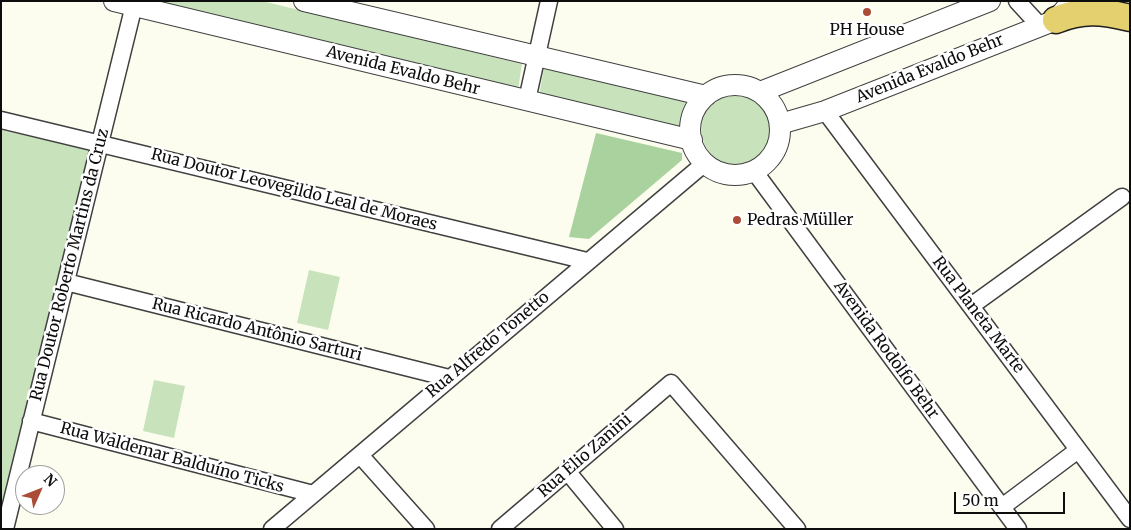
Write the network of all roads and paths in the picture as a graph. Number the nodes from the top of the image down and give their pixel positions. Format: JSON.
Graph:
{"nodes":[{"id":1,"x":114,"y":1,"type":"edge"},
{"id":2,"x":304,"y":1,"type":"edge"},
{"id":3,"x":549,"y":1,"type":"edge"},
{"id":4,"x":990,"y":1,"type":"edge"},
{"id":5,"x":1017,"y":1,"type":"edge"},
{"id":6,"x":1121,"y":1,"type":"edge"},
{"id":7,"x":135,"y":4,"type":"edge"},
{"id":8,"x":1130,"y":10,"type":"edge"},
{"id":9,"x":1056,"y":16,"type":"edge"},
{"id":10,"x":1130,"y":18,"type":"edge"},
{"id":11,"x":536,"y":56,"type":"junction"},
{"id":12,"x":760,"y":92,"type":"junction"},
{"id":13,"x":706,"y":96,"type":"junction"},
{"id":14,"x":526,"y":100,"type":"junction"},
{"id":15,"x":825,"y":111,"type":"junction"},
{"id":16,"x":1,"y":120,"type":"edge"},
{"id":17,"x":780,"y":124,"type":"junction"},
{"id":18,"x":692,"y":140,"type":"junction"},
{"id":19,"x":100,"y":143,"type":"junction"},
{"id":20,"x":704,"y":163,"type":"junction"},
{"id":21,"x":754,"y":171,"type":"junction"},
{"id":22,"x":1122,"y":197,"type":"dead end"},
{"id":23,"x":587,"y":261,"type":"junction"},
{"id":24,"x":66,"y":282,"type":"junction"},
{"id":25,"x":971,"y":306,"type":"junction"},
{"id":26,"x":449,"y":378,"type":"junction"},
{"id":27,"x":32,"y":421,"type":"junction"},
{"id":28,"x":1078,"y":450,"type":"junction"},
{"id":29,"x":360,"y":455,"type":"junction"},
{"id":30,"x":567,"y":471,"type":"junction"},
{"id":31,"x":313,"y":494,"type":"junction"},
{"id":32,"x":1002,"y":507,"type":"junction"},
{"id":33,"x":1130,"y":519,"type":"edge"},
{"id":34,"x":5,"y":529,"type":"edge"},
{"id":35,"x":272,"y":529,"type":"edge"},
{"id":36,"x":426,"y":529,"type":"edge"},
{"id":37,"x":500,"y":529,"type":"edge"},
{"id":38,"x":615,"y":529,"type":"edge"},
{"id":39,"x":797,"y":529,"type":"edge"},
{"id":40,"x":1018,"y":529,"type":"edge"}],
"edges":[{"from":1,"to":7,"type":"street","name":"Avenida Evaldo Behr"},
{"from":2,"to":11,"type":"street"},
{"from":3,"to":11,"type":"street"},
{"from":4,"to":12,"type":"street"},
{"from":5,"to":9,"type":"street"},
{"from":6,"to":8,"type":"highway"},
{"from":7,"to":14,"type":"street","name":"Avenida Evaldo Behr"},
{"from":7,"to":19,"type":"street","name":"Rua Doutor Roberto Martins da Cruz"},
{"from":9,"to":10,"type":"highway"},
{"from":9,"to":15,"type":"street","name":"Avenida Evaldo Behr"},
{"from":11,"to":13,"type":"street"},
{"from":11,"to":14,"type":"street"},
{"from":12,"to":13,"type":"street"},
{"from":12,"to":17,"type":"street"},
{"from":13,"to":18,"type":"street"},
{"from":14,"to":18,"type":"street","name":"Avenida Evaldo Behr"},
{"from":15,"to":17,"type":"street","name":"Avenida Evaldo Behr"},
{"from":15,"to":25,"type":"street","name":"Rua Planeta Marte"},
{"from":16,"to":19,"type":"street","name":"Rua Doutor Leovegildo Leal de Moraes"},
{"from":17,"to":21,"type":"street"},
{"from":18,"to":20,"type":"street"},
{"from":19,"to":23,"type":"street","name":"Rua Doutor Leovegildo Leal de Moraes"},
{"from":19,"to":24,"type":"street","name":"Rua Doutor Roberto Martins da Cruz"},
{"from":20,"to":21,"type":"street"},
{"from":20,"to":23,"type":"street","name":"Rua Alfredo Tonetto"},
{"from":21,"to":32,"type":"street","name":"Avenida Rodolfo Behr"},
{"from":22,"to":25,"type":"street"},
{"from":23,"to":26,"type":"street","name":"Rua Alfredo Tonetto"},
{"from":24,"to":26,"type":"street","name":"Rua Ricardo Antônio Sarturi"},
{"from":24,"to":27,"type":"street","name":"Rua Doutor Roberto Martins da Cruz"},
{"from":25,"to":28,"type":"street","name":"Rua Planeta Marte"},
{"from":26,"to":29,"type":"street","name":"Rua Alfredo Tonetto"},
{"from":27,"to":31,"type":"street","name":"Rua Waldemar Balduíno Ticks"},
{"from":27,"to":34,"type":"street","name":"Rua Doutor Roberto Martins da Cruz"},
{"from":28,"to":32,"type":"street"},
{"from":28,"to":33,"type":"street","name":"Rua Planeta Marte"},
{"from":29,"to":31,"type":"street","name":"Rua Alfredo Tonetto"},
{"from":29,"to":36,"type":"street"},
{"from":30,"to":37,"type":"street","name":"Rua Élio Zanini"},
{"from":30,"to":38,"type":"street"},
{"from":30,"to":39,"type":"street","name":"Rua Élio Zanini"},
{"from":31,"to":35,"type":"street","name":"Rua Alfredo Tonetto"},
{"from":32,"to":40,"type":"street","name":"Avenida Rodolfo Behr"}]}
